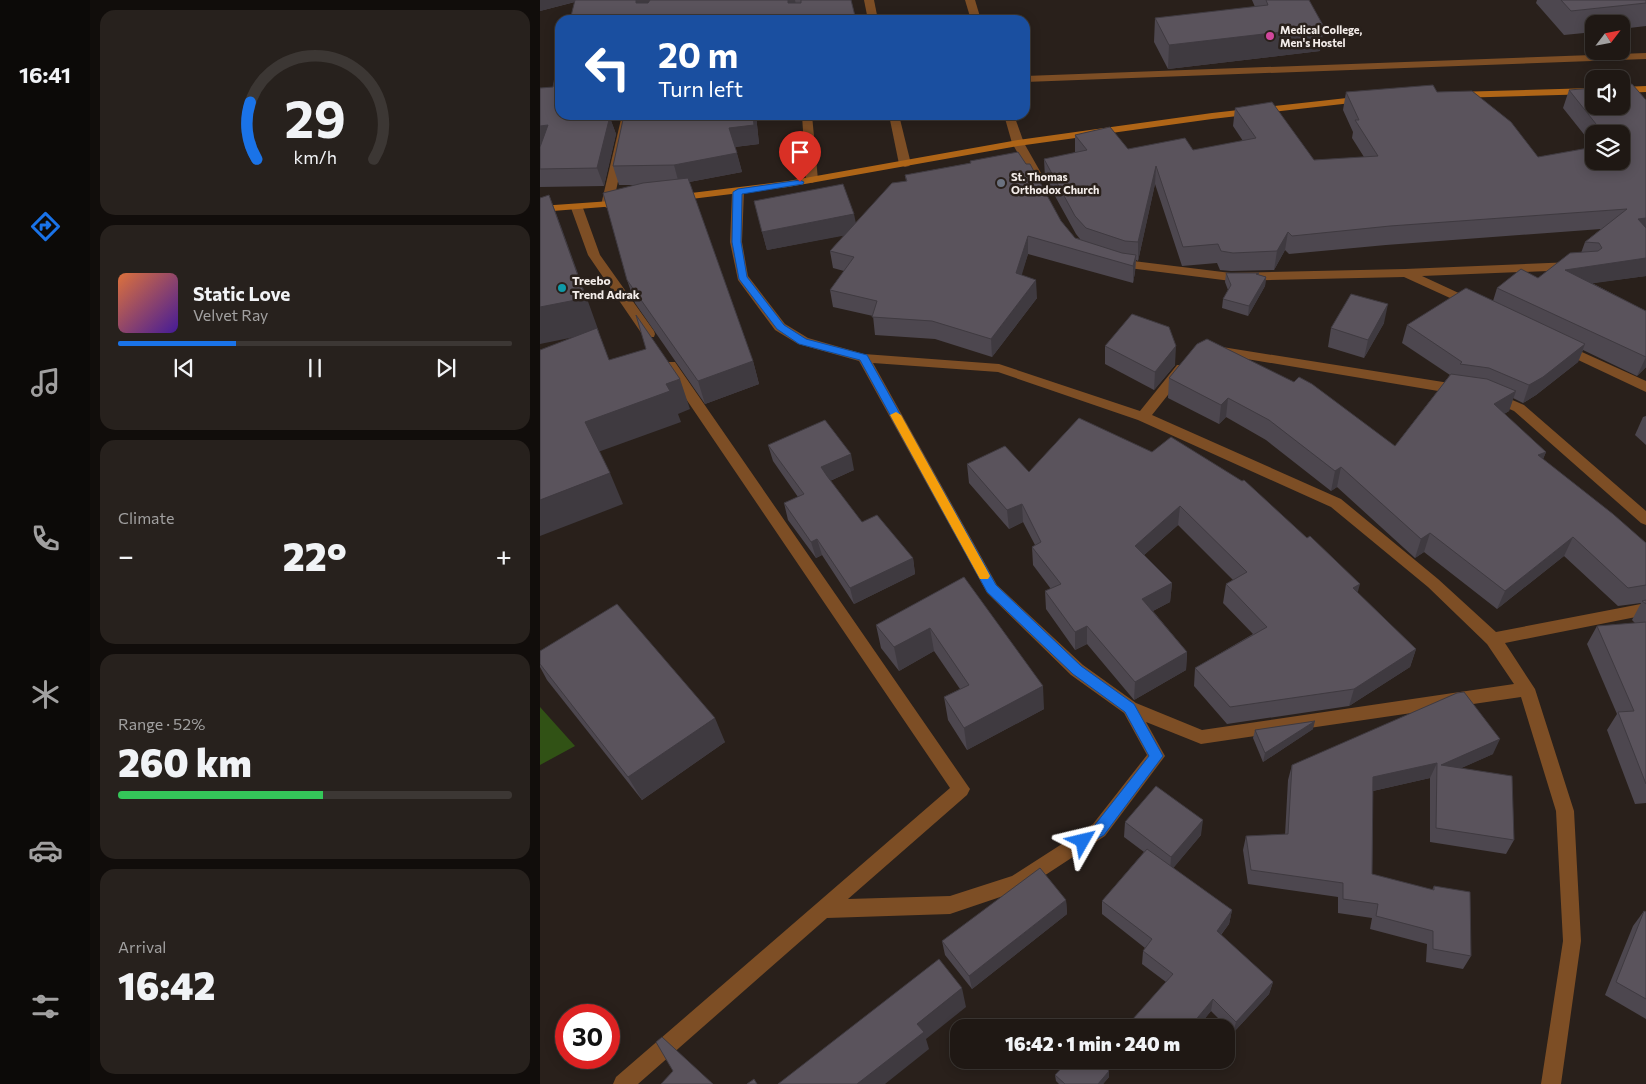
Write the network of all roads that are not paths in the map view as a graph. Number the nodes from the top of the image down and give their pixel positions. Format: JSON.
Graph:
{"nodes":[{"id":1,"x":869,"y":0,"type":"edge"},
{"id":2,"x":970,"y":0,"type":"edge"},
{"id":3,"x":872,"y":15,"type":"edge"},
{"id":4,"x":974,"y":15,"type":"edge"},
{"id":5,"x":1646,"y":56,"type":"edge"},
{"id":6,"x":1030,"y":79,"type":"edge"},
{"id":7,"x":1646,"y":89,"type":"edge"},
{"id":8,"x":1630,"y":90,"type":"edge"},
{"id":9,"x":1585,"y":91,"type":"edge"},
{"id":10,"x":1447,"y":95,"type":"edge"},
{"id":11,"x":1379,"y":98,"type":"edge"},
{"id":12,"x":626,"y":120,"type":"edge"},
{"id":13,"x":807,"y":120,"type":"edge"},
{"id":14,"x":895,"y":120,"type":"edge"},
{"id":15,"x":1011,"y":120,"type":"edge"},
{"id":16,"x":1018,"y":143,"type":"junction"},
{"id":17,"x":905,"y":164,"type":"junction"},
{"id":18,"x":812,"y":180,"type":"junction"},
{"id":19,"x":738,"y":192,"type":"junction"},
{"id":20,"x":1046,"y":194,"type":"edge"},
{"id":21,"x":663,"y":199,"type":"edge"},
{"id":22,"x":635,"y":202,"type":"edge"},
{"id":23,"x":607,"y":205,"type":"junction"},
{"id":24,"x":577,"y":208,"type":"junction"},
{"id":25,"x":540,"y":209,"type":"edge"},
{"id":26,"x":1105,"y":260,"type":"edge"},
{"id":27,"x":1587,"y":265,"type":"edge"},
{"id":28,"x":1405,"y":273,"type":"junction"},
{"id":29,"x":1485,"y":311,"type":"edge"},
{"id":30,"x":1548,"y":340,"type":"edge"},
{"id":31,"x":1204,"y":352,"type":"edge"},
{"id":32,"x":864,"y":358,"type":"junction"},
{"id":33,"x":1189,"y":359,"type":"edge"},
{"id":34,"x":1646,"y":387,"type":"edge"},
{"id":35,"x":1143,"y":417,"type":"junction"},
{"id":36,"x":1646,"y":519,"type":"edge"},
{"id":37,"x":1646,"y":609,"type":"edge"},
{"id":38,"x":1493,"y":639,"type":"junction"},
{"id":39,"x":1527,"y":689,"type":"junction"},
{"id":40,"x":1130,"y":708,"type":"junction"},
{"id":41,"x":823,"y":910,"type":"junction"},
{"id":42,"x":623,"y":1084,"type":"edge"},
{"id":43,"x":1551,"y":1084,"type":"edge"}],
"edges":[{"from":1,"to":3,"type":"street"},
{"from":2,"to":4,"type":"street"},
{"from":5,"to":6,"type":"street"},
{"from":7,"to":8,"type":"main road"},
{"from":9,"to":10,"type":"main road"},
{"from":11,"to":16,"type":"main road"},
{"from":12,"to":23,"type":"street"},
{"from":13,"to":18,"type":"street"},
{"from":14,"to":17,"type":"street"},
{"from":15,"to":16,"type":"street"},
{"from":16,"to":17,"type":"main road"},
{"from":16,"to":20,"type":"street"},
{"from":17,"to":18,"type":"main road"},
{"from":18,"to":19,"type":"main road"},
{"from":19,"to":21,"type":"main road"},
{"from":19,"to":32,"type":"street"},
{"from":22,"to":23,"type":"main road"},
{"from":23,"to":24,"type":"main road"},
{"from":24,"to":25,"type":"main road"},
{"from":24,"to":41,"type":"street"},
{"from":26,"to":28,"type":"street"},
{"from":27,"to":28,"type":"street"},
{"from":28,"to":29,"type":"street"},
{"from":30,"to":34,"type":"street"},
{"from":31,"to":36,"type":"street"},
{"from":32,"to":35,"type":"street"},
{"from":32,"to":40,"type":"street"},
{"from":33,"to":35,"type":"street"},
{"from":35,"to":38,"type":"street"},
{"from":37,"to":38,"type":"street"},
{"from":38,"to":39,"type":"street"},
{"from":39,"to":40,"type":"street"},
{"from":39,"to":43,"type":"street"},
{"from":40,"to":41,"type":"street"},
{"from":41,"to":42,"type":"street"}]}
